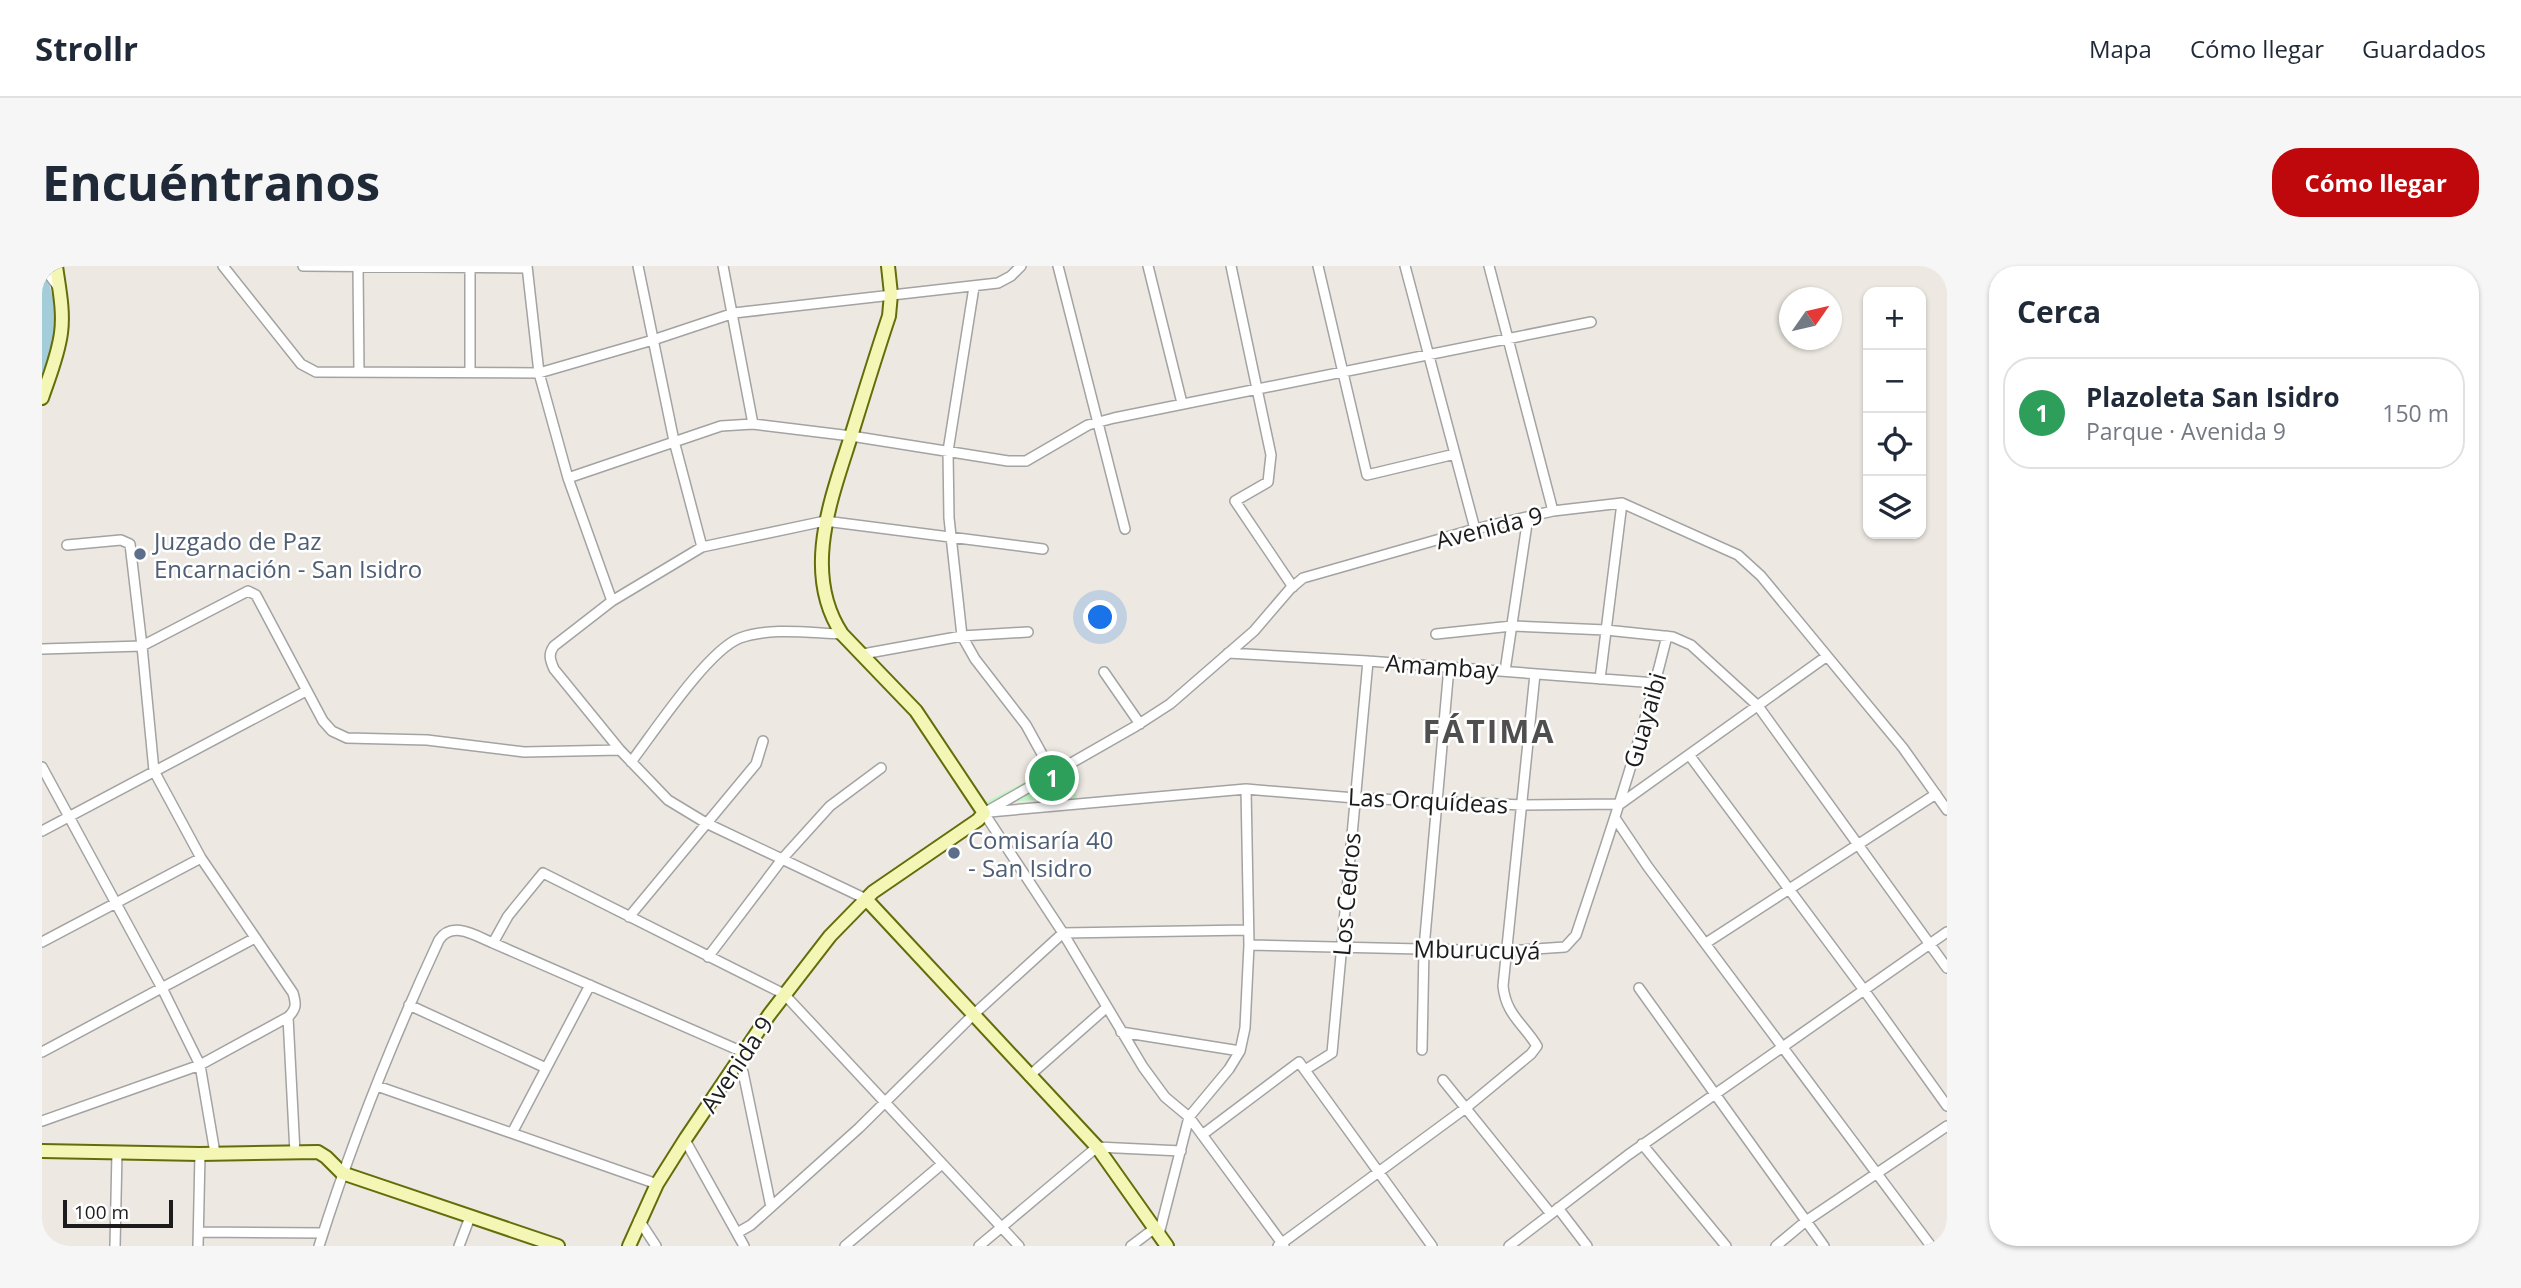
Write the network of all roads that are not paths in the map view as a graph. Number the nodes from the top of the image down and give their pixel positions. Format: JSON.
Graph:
{"nodes":[{"id":1,"x":43,"y":266,"type":"edge"},
{"id":2,"x":56,"y":266,"type":"edge"},
{"id":3,"x":223,"y":266,"type":"edge"},
{"id":4,"x":303,"y":266,"type":"edge"},
{"id":5,"x":638,"y":266,"type":"edge"},
{"id":6,"x":723,"y":266,"type":"edge"},
{"id":7,"x":888,"y":266,"type":"edge"},
{"id":8,"x":1021,"y":266,"type":"edge"},
{"id":9,"x":1058,"y":266,"type":"edge"},
{"id":10,"x":1148,"y":266,"type":"edge"},
{"id":11,"x":1231,"y":266,"type":"edge"},
{"id":12,"x":1318,"y":266,"type":"edge"},
{"id":13,"x":1405,"y":266,"type":"edge"},
{"id":14,"x":1489,"y":266,"type":"edge"},
{"id":15,"x":358,"y":267,"type":"edge"},
{"id":16,"x":527,"y":267,"type":"edge"},
{"id":17,"x":470,"y":268,"type":"junction"},
{"id":18,"x":974,"y":287,"type":"junction"},
{"id":19,"x":59,"y":289,"type":"junction"},
{"id":20,"x":891,"y":294,"type":"junction"},
{"id":21,"x":734,"y":313,"type":"junction"},
{"id":22,"x":1591,"y":322,"type":"dead end"},
{"id":23,"x":1508,"y":337,"type":"junction"},
{"id":24,"x":653,"y":340,"type":"junction"},
{"id":25,"x":1429,"y":354,"type":"junction"},
{"id":26,"x":359,"y":372,"type":"junction"},
{"id":27,"x":470,"y":372,"type":"junction"},
{"id":28,"x":1344,"y":372,"type":"junction"},
{"id":29,"x":539,"y":373,"type":"junction"},
{"id":30,"x":1259,"y":389,"type":"junction"},
{"id":31,"x":42,"y":398,"type":"edge"},
{"id":32,"x":1182,"y":403,"type":"junction"},
{"id":33,"x":1098,"y":422,"type":"junction"},
{"id":34,"x":753,"y":424,"type":"junction"},
{"id":35,"x":851,"y":436,"type":"junction"},
{"id":36,"x":674,"y":441,"type":"junction"},
{"id":37,"x":948,"y":451,"type":"junction"},
{"id":38,"x":1455,"y":454,"type":"junction"},
{"id":39,"x":568,"y":478,"type":"junction"},
{"id":40,"x":1622,"y":503,"type":"junction"},
{"id":41,"x":1553,"y":511,"type":"junction"},
{"id":42,"x":1528,"y":517,"type":"junction"},
{"id":43,"x":825,"y":521,"type":"junction"},
{"id":44,"x":1125,"y":529,"type":"dead end"},
{"id":45,"x":1475,"y":529,"type":"junction"},
{"id":46,"x":951,"y":537,"type":"junction"},
{"id":47,"x":67,"y":545,"type":"dead end"},
{"id":48,"x":702,"y":547,"type":"junction"},
{"id":49,"x":1043,"y":549,"type":"dead end"},
{"id":50,"x":1293,"y":587,"type":"junction"},
{"id":51,"x":612,"y":601,"type":"junction"},
{"id":52,"x":1511,"y":626,"type":"junction"},
{"id":53,"x":1606,"y":630,"type":"junction"},
{"id":54,"x":1028,"y":632,"type":"dead end"},
{"id":55,"x":842,"y":634,"type":"junction"},
{"id":56,"x":1436,"y":634,"type":"dead end"},
{"id":57,"x":962,"y":636,"type":"junction"},
{"id":58,"x":1667,"y":636,"type":"junction"},
{"id":59,"x":142,"y":646,"type":"junction"},
{"id":60,"x":42,"y":649,"type":"edge"},
{"id":61,"x":1228,"y":653,"type":"junction"},
{"id":62,"x":863,"y":654,"type":"junction"},
{"id":63,"x":1827,"y":656,"type":"junction"},
{"id":64,"x":1368,"y":661,"type":"junction"},
{"id":65,"x":1449,"y":667,"type":"junction"},
{"id":66,"x":1505,"y":671,"type":"junction"},
{"id":67,"x":1104,"y":672,"type":"dead end"},
{"id":68,"x":1535,"y":674,"type":"junction"},
{"id":69,"x":1600,"y":679,"type":"junction"},
{"id":70,"x":1656,"y":683,"type":"junction"},
{"id":71,"x":306,"y":691,"type":"junction"},
{"id":72,"x":1758,"y":706,"type":"junction"},
{"id":73,"x":1140,"y":724,"type":"junction"},
{"id":74,"x":763,"y":741,"type":"dead end"},
{"id":75,"x":620,"y":750,"type":"junction"},
{"id":76,"x":1690,"y":756,"type":"junction"},
{"id":77,"x":631,"y":762,"type":"junction"},
{"id":78,"x":42,"y":767,"type":"edge"},
{"id":79,"x":881,"y":768,"type":"dead end"},
{"id":80,"x":154,"y":771,"type":"junction"},
{"id":81,"x":1053,"y":774,"type":"junction"},
{"id":82,"x":1246,"y":789,"type":"junction"},
{"id":83,"x":1936,"y":794,"type":"junction"},
{"id":84,"x":1355,"y":798,"type":"junction"},
{"id":85,"x":1436,"y":801,"type":"junction"},
{"id":86,"x":1620,"y":804,"type":"junction"},
{"id":87,"x":1522,"y":805,"type":"junction"},
{"id":88,"x":1947,"y":810,"type":"edge"},
{"id":89,"x":984,"y":813,"type":"junction"},
{"id":90,"x":69,"y":816,"type":"junction"},
{"id":91,"x":1615,"y":818,"type":"junction"},
{"id":92,"x":706,"y":823,"type":"junction"},
{"id":93,"x":42,"y":831,"type":"edge"},
{"id":94,"x":1858,"y":845,"type":"junction"},
{"id":95,"x":201,"y":858,"type":"junction"},
{"id":96,"x":783,"y":858,"type":"junction"},
{"id":97,"x":1789,"y":890,"type":"junction"},
{"id":98,"x":866,"y":899,"type":"junction"},
{"id":99,"x":116,"y":903,"type":"junction"},
{"id":100,"x":629,"y":917,"type":"junction"},
{"id":101,"x":1248,"y":930,"type":"junction"},
{"id":102,"x":1947,"y":932,"type":"edge"},
{"id":103,"x":1063,"y":933,"type":"junction"},
{"id":104,"x":255,"y":938,"type":"junction"},
{"id":105,"x":42,"y":942,"type":"edge"},
{"id":106,"x":493,"y":943,"type":"junction"},
{"id":107,"x":1706,"y":943,"type":"junction"},
{"id":108,"x":1930,"y":944,"type":"junction"},
{"id":109,"x":1249,"y":945,"type":"junction"},
{"id":110,"x":1340,"y":947,"type":"junction"},
{"id":111,"x":1424,"y":948,"type":"junction"},
{"id":112,"x":1506,"y":951,"type":"junction"},
{"id":113,"x":708,"y":957,"type":"junction"},
{"id":114,"x":1947,"y":968,"type":"edge"},
{"id":115,"x":590,"y":985,"type":"junction"},
{"id":116,"x":1639,"y":988,"type":"dead end"},
{"id":117,"x":163,"y":990,"type":"junction"},
{"id":118,"x":1864,"y":990,"type":"junction"},
{"id":119,"x":784,"y":994,"type":"junction"},
{"id":120,"x":409,"y":1005,"type":"junction"},
{"id":121,"x":1106,"y":1008,"type":"junction"},
{"id":122,"x":974,"y":1015,"type":"junction"},
{"id":123,"x":288,"y":1017,"type":"junction"},
{"id":124,"x":1121,"y":1032,"type":"junction"},
{"id":125,"x":1783,"y":1046,"type":"junction"},
{"id":126,"x":1240,"y":1051,"type":"junction"},
{"id":127,"x":1422,"y":1051,"type":"dead end"},
{"id":128,"x":42,"y":1052,"type":"edge"},
{"id":129,"x":740,"y":1057,"type":"junction"},
{"id":130,"x":200,"y":1065,"type":"junction"},
{"id":131,"x":546,"y":1068,"type":"junction"},
{"id":132,"x":1305,"y":1070,"type":"junction"},
{"id":133,"x":1029,"y":1076,"type":"junction"},
{"id":134,"x":1443,"y":1080,"type":"dead end"},
{"id":135,"x":377,"y":1086,"type":"junction"},
{"id":136,"x":1715,"y":1094,"type":"junction"},
{"id":137,"x":884,"y":1101,"type":"junction"},
{"id":138,"x":1947,"y":1106,"type":"edge"},
{"id":139,"x":1467,"y":1107,"type":"junction"},
{"id":140,"x":1189,"y":1117,"type":"junction"},
{"id":141,"x":42,"y":1121,"type":"edge"},
{"id":142,"x":1947,"y":1126,"type":"edge"},
{"id":143,"x":512,"y":1133,"type":"junction"},
{"id":144,"x":1202,"y":1135,"type":"junction"},
{"id":145,"x":685,"y":1140,"type":"junction"},
{"id":146,"x":1642,"y":1144,"type":"junction"},
{"id":147,"x":1097,"y":1147,"type":"junction"},
{"id":148,"x":42,"y":1151,"type":"edge"},
{"id":149,"x":1181,"y":1151,"type":"junction"},
{"id":150,"x":117,"y":1152,"type":"junction"},
{"id":151,"x":215,"y":1153,"type":"junction"},
{"id":152,"x":295,"y":1153,"type":"junction"},
{"id":153,"x":200,"y":1154,"type":"junction"},
{"id":154,"x":942,"y":1164,"type":"junction"},
{"id":155,"x":1378,"y":1172,"type":"junction"},
{"id":156,"x":1877,"y":1172,"type":"junction"},
{"id":157,"x":341,"y":1174,"type":"junction"},
{"id":158,"x":657,"y":1184,"type":"junction"},
{"id":159,"x":771,"y":1207,"type":"junction"},
{"id":160,"x":1555,"y":1211,"type":"junction"},
{"id":161,"x":470,"y":1217,"type":"junction"},
{"id":162,"x":639,"y":1220,"type":"junction"},
{"id":163,"x":1806,"y":1221,"type":"junction"},
{"id":164,"x":1002,"y":1227,"type":"junction"},
{"id":165,"x":199,"y":1232,"type":"junction"},
{"id":166,"x":323,"y":1233,"type":"junction"},
{"id":167,"x":737,"y":1233,"type":"junction"},
{"id":168,"x":1160,"y":1236,"type":"edge"},
{"id":169,"x":1281,"y":1245,"type":"edge"},
{"id":170,"x":115,"y":1246,"type":"edge"},
{"id":171,"x":198,"y":1246,"type":"edge"},
{"id":172,"x":319,"y":1246,"type":"edge"},
{"id":173,"x":459,"y":1246,"type":"edge"},
{"id":174,"x":558,"y":1246,"type":"edge"},
{"id":175,"x":629,"y":1246,"type":"edge"},
{"id":176,"x":656,"y":1246,"type":"edge"},
{"id":177,"x":744,"y":1246,"type":"edge"},
{"id":178,"x":845,"y":1246,"type":"edge"},
{"id":179,"x":979,"y":1246,"type":"edge"},
{"id":180,"x":1019,"y":1246,"type":"edge"},
{"id":181,"x":1130,"y":1246,"type":"edge"},
{"id":182,"x":1432,"y":1246,"type":"edge"},
{"id":183,"x":1509,"y":1246,"type":"edge"},
{"id":184,"x":1587,"y":1246,"type":"edge"},
{"id":185,"x":1726,"y":1246,"type":"edge"},
{"id":186,"x":1776,"y":1246,"type":"edge"},
{"id":187,"x":1824,"y":1246,"type":"edge"},
{"id":188,"x":1931,"y":1246,"type":"edge"}],
"edges":[{"from":1,"to":19,"type":"street"},
{"from":2,"to":19,"type":"main road"},
{"from":3,"to":26,"type":"street"},
{"from":4,"to":15,"type":"street"},
{"from":5,"to":24,"type":"street"},
{"from":6,"to":21,"type":"street"},
{"from":7,"to":20,"type":"main road"},
{"from":8,"to":18,"type":"street"},
{"from":9,"to":33,"type":"street"},
{"from":10,"to":32,"type":"street"},
{"from":11,"to":30,"type":"street"},
{"from":12,"to":28,"type":"street"},
{"from":13,"to":25,"type":"street"},
{"from":14,"to":23,"type":"street"},
{"from":15,"to":17,"type":"street"},
{"from":15,"to":26,"type":"street"},
{"from":16,"to":17,"type":"street"},
{"from":16,"to":29,"type":"street"},
{"from":17,"to":27,"type":"street"},
{"from":18,"to":20,"type":"street"},
{"from":18,"to":37,"type":"street"},
{"from":19,"to":31,"type":"main road"},
{"from":20,"to":21,"type":"street"},
{"from":20,"to":35,"type":"main road"},
{"from":21,"to":24,"type":"street"},
{"from":21,"to":34,"type":"street"},
{"from":22,"to":23,"type":"street"},
{"from":23,"to":25,"type":"street"},
{"from":23,"to":41,"type":"street"},
{"from":24,"to":29,"type":"street"},
{"from":24,"to":36,"type":"street"},
{"from":25,"to":28,"type":"street"},
{"from":25,"to":38,"type":"street"},
{"from":26,"to":27,"type":"street"},
{"from":27,"to":29,"type":"street"},
{"from":28,"to":30,"type":"street"},
{"from":28,"to":38,"type":"street"},
{"from":29,"to":39,"type":"street"},
{"from":30,"to":32,"type":"street"},
{"from":30,"to":50,"type":"street"},
{"from":32,"to":33,"type":"street"},
{"from":33,"to":37,"type":"street"},
{"from":33,"to":44,"type":"street"},
{"from":34,"to":35,"type":"street"},
{"from":34,"to":36,"type":"street"},
{"from":35,"to":37,"type":"street"},
{"from":35,"to":43,"type":"main road"},
{"from":36,"to":39,"type":"street"},
{"from":36,"to":48,"type":"street"},
{"from":37,"to":46,"type":"street"},
{"from":38,"to":45,"type":"street"},
{"from":39,"to":51,"type":"street"},
{"from":40,"to":41,"type":"street","name":"Avenida 9"},
{"from":40,"to":53,"type":"street"},
{"from":40,"to":63,"type":"street"},
{"from":41,"to":42,"type":"street","name":"Avenida 9"},
{"from":42,"to":45,"type":"street","name":"Avenida 9"},
{"from":42,"to":52,"type":"street"},
{"from":43,"to":46,"type":"street"},
{"from":43,"to":48,"type":"street"},
{"from":43,"to":55,"type":"main road"},
{"from":45,"to":50,"type":"street","name":"Avenida 9"},
{"from":46,"to":49,"type":"street"},
{"from":46,"to":57,"type":"street"},
{"from":47,"to":59,"type":"street"},
{"from":48,"to":51,"type":"street"},
{"from":50,"to":61,"type":"street","name":"Avenida 9"},
{"from":51,"to":75,"type":"street"},
{"from":52,"to":53,"type":"street"},
{"from":52,"to":56,"type":"street"},
{"from":52,"to":66,"type":"street"},
{"from":53,"to":58,"type":"street"},
{"from":53,"to":69,"type":"street"},
{"from":54,"to":57,"type":"street"},
{"from":55,"to":62,"type":"main road"},
{"from":55,"to":77,"type":"street"},
{"from":57,"to":62,"type":"street"},
{"from":57,"to":81,"type":"street"},
{"from":58,"to":70,"type":"street","name":"Guayaibi"},
{"from":58,"to":72,"type":"street"},
{"from":59,"to":60,"type":"street"},
{"from":59,"to":71,"type":"street"},
{"from":59,"to":80,"type":"street"},
{"from":61,"to":64,"type":"street","name":"Amambay"},
{"from":61,"to":73,"type":"street","name":"Avenida 9"},
{"from":62,"to":89,"type":"main road"},
{"from":63,"to":72,"type":"street"},
{"from":63,"to":83,"type":"street"},
{"from":64,"to":65,"type":"street","name":"Amambay"},
{"from":64,"to":84,"type":"street","name":"Los Cedros"},
{"from":65,"to":66,"type":"street","name":"Amambay"},
{"from":65,"to":85,"type":"street"},
{"from":66,"to":68,"type":"street","name":"Amambay"},
{"from":67,"to":73,"type":"street"},
{"from":68,"to":69,"type":"street","name":"Amambay"},
{"from":68,"to":87,"type":"street"},
{"from":69,"to":70,"type":"street","name":"Amambay"},
{"from":70,"to":86,"type":"street","name":"Guayaibi"},
{"from":71,"to":75,"type":"street"},
{"from":71,"to":80,"type":"street"},
{"from":72,"to":76,"type":"street"},
{"from":72,"to":94,"type":"street"},
{"from":73,"to":81,"type":"street","name":"Avenida 9"},
{"from":74,"to":92,"type":"street"},
{"from":75,"to":77,"type":"street"},
{"from":76,"to":86,"type":"street"},
{"from":76,"to":97,"type":"street"},
{"from":77,"to":92,"type":"street"},
{"from":78,"to":90,"type":"street"},
{"from":79,"to":96,"type":"street"},
{"from":80,"to":90,"type":"street"},
{"from":80,"to":95,"type":"street"},
{"from":81,"to":89,"type":"street","name":"Avenida 9"},
{"from":82,"to":84,"type":"street","name":"Las Orquídeas"},
{"from":82,"to":89,"type":"street","name":"Las Orquídeas"},
{"from":82,"to":101,"type":"street"},
{"from":83,"to":88,"type":"street"},
{"from":83,"to":94,"type":"street"},
{"from":84,"to":85,"type":"street","name":"Las Orquídeas"},
{"from":84,"to":110,"type":"street","name":"Los Cedros"},
{"from":85,"to":87,"type":"street","name":"Las Orquídeas"},
{"from":85,"to":111,"type":"street"},
{"from":86,"to":87,"type":"street","name":"Las Orquídeas"},
{"from":86,"to":91,"type":"street","name":"Guayaibi"},
{"from":87,"to":112,"type":"street"},
{"from":89,"to":98,"type":"main road","name":"Avenida 9"},
{"from":89,"to":103,"type":"street"},
{"from":90,"to":93,"type":"street"},
{"from":90,"to":99,"type":"street"},
{"from":91,"to":107,"type":"street"},
{"from":91,"to":112,"type":"street","name":"Mburucuyá"},
{"from":92,"to":96,"type":"street"},
{"from":92,"to":100,"type":"street"},
{"from":94,"to":97,"type":"street"},
{"from":94,"to":108,"type":"street"},
{"from":95,"to":99,"type":"street"},
{"from":95,"to":104,"type":"street"},
{"from":96,"to":98,"type":"street"},
{"from":96,"to":113,"type":"street"},
{"from":97,"to":107,"type":"street"},
{"from":97,"to":118,"type":"street"},
{"from":98,"to":119,"type":"main road","name":"Avenida 9"},
{"from":98,"to":122,"type":"main road"},
{"from":99,"to":105,"type":"street"},
{"from":99,"to":117,"type":"street"},
{"from":100,"to":106,"type":"street"},
{"from":100,"to":113,"type":"street"},
{"from":101,"to":103,"type":"street"},
{"from":101,"to":109,"type":"street"},
{"from":102,"to":108,"type":"street"},
{"from":103,"to":121,"type":"street"},
{"from":103,"to":122,"type":"street"},
{"from":104,"to":117,"type":"street"},
{"from":104,"to":123,"type":"street"},
{"from":106,"to":115,"type":"street"},
{"from":106,"to":120,"type":"street"},
{"from":107,"to":125,"type":"street"},
{"from":108,"to":114,"type":"street"},
{"from":108,"to":118,"type":"street"},
{"from":109,"to":110,"type":"street","name":"Mburucuyá"},
{"from":109,"to":126,"type":"street"},
{"from":110,"to":111,"type":"street","name":"Mburucuyá"},
{"from":110,"to":132,"type":"street","name":"Los Cedros"},
{"from":111,"to":112,"type":"street","name":"Mburucuyá"},
{"from":111,"to":127,"type":"street"},
{"from":112,"to":139,"type":"street"},
{"from":113,"to":119,"type":"street"},
{"from":115,"to":129,"type":"street"},
{"from":115,"to":131,"type":"street"},
{"from":116,"to":136,"type":"street"},
{"from":117,"to":128,"type":"street"},
{"from":117,"to":130,"type":"street"},
{"from":118,"to":125,"type":"street"},
{"from":118,"to":138,"type":"street"},
{"from":119,"to":129,"type":"main road","name":"Avenida 9"},
{"from":119,"to":137,"type":"street"},
{"from":120,"to":131,"type":"street"},
{"from":120,"to":135,"type":"street"},
{"from":121,"to":124,"type":"street"},
{"from":121,"to":133,"type":"street"},
{"from":122,"to":133,"type":"main road"},
{"from":122,"to":137,"type":"street"},
{"from":123,"to":130,"type":"street"},
{"from":123,"to":152,"type":"street"},
{"from":124,"to":126,"type":"street"},
{"from":124,"to":140,"type":"street"},
{"from":125,"to":136,"type":"street"},
{"from":125,"to":156,"type":"street"},
{"from":126,"to":140,"type":"street"},
{"from":129,"to":145,"type":"main road","name":"Avenida 9"},
{"from":129,"to":159,"type":"street"},
{"from":130,"to":141,"type":"street"},
{"from":130,"to":151,"type":"street"},
{"from":131,"to":143,"type":"street"},
{"from":132,"to":144,"type":"street"},
{"from":132,"to":155,"type":"street"},
{"from":133,"to":147,"type":"main road"},
{"from":134,"to":139,"type":"street"},
{"from":135,"to":143,"type":"street"},
{"from":135,"to":157,"type":"street"},
{"from":136,"to":146,"type":"street"},
{"from":136,"to":163,"type":"street"},
{"from":137,"to":154,"type":"street"},
{"from":137,"to":159,"type":"street"},
{"from":139,"to":155,"type":"street"},
{"from":139,"to":160,"type":"street"},
{"from":140,"to":144,"type":"street"},
{"from":140,"to":149,"type":"street"},
{"from":142,"to":156,"type":"street"},
{"from":143,"to":158,"type":"street"},
{"from":144,"to":169,"type":"street"},
{"from":145,"to":158,"type":"main road","name":"Avenida 9"},
{"from":145,"to":167,"type":"street"},
{"from":146,"to":160,"type":"street"},
{"from":146,"to":185,"type":"street"},
{"from":147,"to":149,"type":"street"},
{"from":147,"to":164,"type":"street"},
{"from":147,"to":168,"type":"main road"},
{"from":148,"to":150,"type":"main road"},
{"from":149,"to":168,"type":"street"},
{"from":150,"to":153,"type":"main road"},
{"from":150,"to":170,"type":"street"},
{"from":151,"to":152,"type":"main road"},
{"from":151,"to":153,"type":"main road"},
{"from":152,"to":157,"type":"main road"},
{"from":153,"to":165,"type":"street"},
{"from":154,"to":164,"type":"street"},
{"from":154,"to":178,"type":"street"},
{"from":155,"to":169,"type":"street"},
{"from":155,"to":182,"type":"street"},
{"from":156,"to":163,"type":"street"},
{"from":156,"to":188,"type":"street"},
{"from":157,"to":161,"type":"main road"},
{"from":157,"to":166,"type":"street"},
{"from":158,"to":162,"type":"main road","name":"Avenida 9"},
{"from":159,"to":167,"type":"street"},
{"from":160,"to":183,"type":"street"},
{"from":160,"to":184,"type":"street"},
{"from":161,"to":173,"type":"street"},
{"from":161,"to":174,"type":"main road"},
{"from":162,"to":175,"type":"main road","name":"Avenida 9"},
{"from":162,"to":176,"type":"street"},
{"from":163,"to":186,"type":"street"},
{"from":163,"to":187,"type":"street"},
{"from":164,"to":179,"type":"street"},
{"from":164,"to":180,"type":"street"},
{"from":165,"to":166,"type":"street"},
{"from":165,"to":171,"type":"street"},
{"from":166,"to":172,"type":"street"},
{"from":167,"to":177,"type":"street"},
{"from":168,"to":181,"type":"street"}]}
